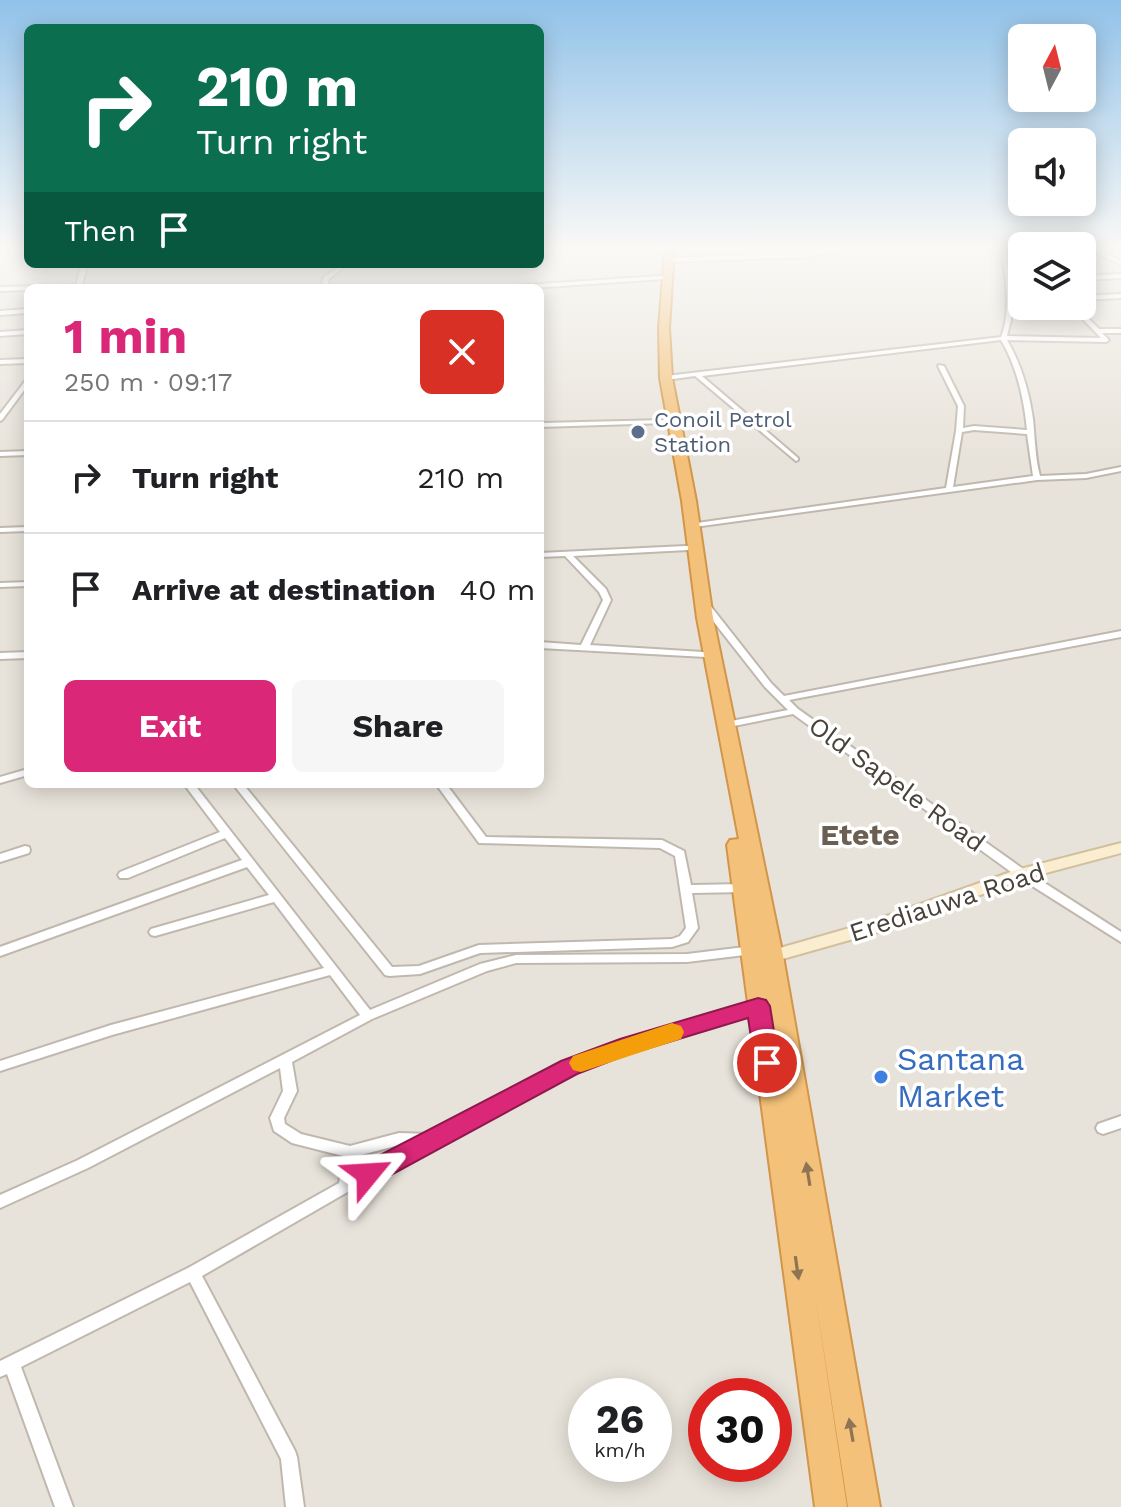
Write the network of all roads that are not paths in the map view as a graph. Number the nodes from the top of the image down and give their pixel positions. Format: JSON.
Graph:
{"nodes":[{"id":1,"x":659,"y":320,"type":"edge"},
{"id":2,"x":661,"y":320,"type":"edge"},
{"id":3,"x":1009,"y":320,"type":"edge"},
{"id":4,"x":1088,"y":320,"type":"edge"},
{"id":5,"x":1009,"y":329,"type":"junction"},
{"id":6,"x":1100,"y":331,"type":"junction"},
{"id":7,"x":1121,"y":331,"type":"edge"},
{"id":8,"x":24,"y":332,"type":"edge"},
{"id":9,"x":0,"y":334,"type":"edge"},
{"id":10,"x":1003,"y":338,"type":"junction"},
{"id":11,"x":1050,"y":339,"type":"junction"},
{"id":12,"x":24,"y":361,"type":"edge"},
{"id":13,"x":0,"y":362,"type":"edge"},
{"id":14,"x":941,"y":366,"type":"dead end"},
{"id":15,"x":697,"y":375,"type":"junction"},
{"id":16,"x":666,"y":378,"type":"junction"},
{"id":17,"x":24,"y":386,"type":"edge"},
{"id":18,"x":0,"y":419,"type":"edge"},
{"id":19,"x":665,"y":422,"type":"junction"},
{"id":20,"x":544,"y":425,"type":"edge"},
{"id":21,"x":959,"y":431,"type":"junction"},
{"id":22,"x":1030,"y":432,"type":"junction"},
{"id":23,"x":24,"y":453,"type":"edge"},
{"id":24,"x":0,"y":454,"type":"edge"},
{"id":25,"x":796,"y":459,"type":"dead end"},
{"id":26,"x":1121,"y":469,"type":"edge"},
{"id":27,"x":1037,"y":478,"type":"junction"},
{"id":28,"x":949,"y":490,"type":"junction"},
{"id":29,"x":690,"y":526,"type":"junction"},
{"id":30,"x":24,"y":529,"type":"edge"},
{"id":31,"x":0,"y":530,"type":"edge"},
{"id":32,"x":685,"y":548,"type":"junction"},
{"id":33,"x":544,"y":555,"type":"edge"},
{"id":34,"x":568,"y":555,"type":"junction"},
{"id":35,"x":24,"y":584,"type":"edge"},
{"id":36,"x":0,"y":585,"type":"edge"},
{"id":37,"x":701,"y":600,"type":"junction"},
{"id":38,"x":1121,"y":634,"type":"edge"},
{"id":39,"x":544,"y":645,"type":"edge"},
{"id":40,"x":584,"y":648,"type":"junction"},
{"id":41,"x":24,"y":655,"type":"edge"},
{"id":42,"x":703,"y":655,"type":"junction"},
{"id":43,"x":0,"y":656,"type":"edge"},
{"id":44,"x":781,"y":699,"type":"junction"},
{"id":45,"x":795,"y":711,"type":"junction"},
{"id":46,"x":724,"y":725,"type":"junction"},
{"id":47,"x":24,"y":773,"type":"edge"},
{"id":48,"x":0,"y":780,"type":"edge"},
{"id":49,"x":192,"y":788,"type":"edge"},
{"id":50,"x":241,"y":788,"type":"edge"},
{"id":51,"x":444,"y":788,"type":"edge"},
{"id":52,"x":227,"y":833,"type":"junction"},
{"id":53,"x":1121,"y":848,"type":"edge"},
{"id":54,"x":25,"y":850,"type":"dead end"},
{"id":55,"x":0,"y":858,"type":"edge"},
{"id":56,"x":249,"y":862,"type":"junction"},
{"id":57,"x":1022,"y":874,"type":"junction"},
{"id":58,"x":124,"y":875,"type":"dead end"},
{"id":59,"x":745,"y":888,"type":"junction"},
{"id":60,"x":686,"y":889,"type":"junction"},
{"id":61,"x":276,"y":897,"type":"junction"},
{"id":62,"x":155,"y":932,"type":"dead end"},
{"id":63,"x":1121,"y":938,"type":"edge"},
{"id":64,"x":0,"y":952,"type":"edge"},
{"id":65,"x":763,"y":953,"type":"junction"},
{"id":66,"x":332,"y":970,"type":"junction"},
{"id":67,"x":758,"y":1006,"type":"junction"},
{"id":68,"x":368,"y":1016,"type":"junction"},
{"id":69,"x":285,"y":1059,"type":"junction"},
{"id":70,"x":0,"y":1066,"type":"edge"},
{"id":71,"x":1121,"y":1122,"type":"edge"},
{"id":72,"x":1103,"y":1128,"type":"dead end"},
{"id":73,"x":436,"y":1140,"type":"junction"},
{"id":74,"x":350,"y":1152,"type":"junction"},
{"id":75,"x":346,"y":1186,"type":"junction"},
{"id":76,"x":0,"y":1202,"type":"edge"},
{"id":77,"x":193,"y":1273,"type":"junction"},
{"id":78,"x":6,"y":1366,"type":"edge"},
{"id":79,"x":826,"y":1475,"type":"junction"},
{"id":80,"x":858,"y":1476,"type":"junction"},
{"id":81,"x":64,"y":1507,"type":"edge"},
{"id":82,"x":295,"y":1507,"type":"edge"},
{"id":83,"x":831,"y":1507,"type":"edge"},
{"id":84,"x":864,"y":1507,"type":"edge"}],
"edges":[{"from":1,"to":19,"type":"highway"},
{"from":2,"to":16,"type":"highway"},
{"from":3,"to":5,"type":"street"},
{"from":4,"to":6,"type":"street"},
{"from":5,"to":10,"type":"street"},
{"from":5,"to":11,"type":"street"},
{"from":6,"to":7,"type":"street"},
{"from":6,"to":11,"type":"street"},
{"from":8,"to":9,"type":"street"},
{"from":10,"to":11,"type":"street"},
{"from":10,"to":15,"type":"street"},
{"from":10,"to":22,"type":"street"},
{"from":12,"to":13,"type":"street"},
{"from":14,"to":21,"type":"street"},
{"from":15,"to":16,"type":"street"},
{"from":15,"to":25,"type":"street"},
{"from":16,"to":29,"type":"highway"},
{"from":17,"to":18,"type":"street"},
{"from":19,"to":20,"type":"street"},
{"from":19,"to":32,"type":"highway"},
{"from":21,"to":22,"type":"street"},
{"from":21,"to":28,"type":"street"},
{"from":22,"to":27,"type":"street"},
{"from":23,"to":24,"type":"street"},
{"from":26,"to":27,"type":"street"},
{"from":27,"to":28,"type":"street"},
{"from":28,"to":29,"type":"street"},
{"from":29,"to":37,"type":"highway"},
{"from":30,"to":31,"type":"street"},
{"from":32,"to":34,"type":"street"},
{"from":32,"to":42,"type":"highway"},
{"from":33,"to":34,"type":"street"},
{"from":34,"to":40,"type":"street"},
{"from":35,"to":36,"type":"street"},
{"from":37,"to":44,"type":"street","name":"Old Sapele Road"},
{"from":37,"to":46,"type":"highway"},
{"from":38,"to":44,"type":"street"},
{"from":39,"to":40,"type":"street"},
{"from":40,"to":42,"type":"street"},
{"from":41,"to":43,"type":"street"},
{"from":42,"to":59,"type":"highway"},
{"from":44,"to":45,"type":"street","name":"Old Sapele Road"},
{"from":45,"to":46,"type":"street"},
{"from":45,"to":57,"type":"street","name":"Old Sapele Road"},
{"from":46,"to":65,"type":"highway"},
{"from":47,"to":48,"type":"street"},
{"from":49,"to":52,"type":"street"},
{"from":50,"to":60,"type":"street"},
{"from":51,"to":60,"type":"street"},
{"from":52,"to":56,"type":"street"},
{"from":52,"to":58,"type":"street"},
{"from":53,"to":57,"type":"street","name":"Erediauwa Road"},
{"from":54,"to":55,"type":"street"},
{"from":56,"to":61,"type":"street"},
{"from":56,"to":64,"type":"street"},
{"from":57,"to":63,"type":"street","name":"Old Sapele Road"},
{"from":57,"to":65,"type":"street","name":"Erediauwa Road"},
{"from":59,"to":60,"type":"street"},
{"from":59,"to":65,"type":"highway"},
{"from":61,"to":62,"type":"street"},
{"from":61,"to":66,"type":"street"},
{"from":65,"to":67,"type":"highway"},
{"from":65,"to":68,"type":"street"},
{"from":80,"to":65,"type":"highway","one_way":true},
{"from":66,"to":68,"type":"street"},
{"from":66,"to":70,"type":"street"},
{"from":67,"to":73,"type":"street"},
{"from":67,"to":79,"type":"highway","one_way":true},
{"from":68,"to":69,"type":"street"},
{"from":69,"to":74,"type":"street"},
{"from":69,"to":76,"type":"street"},
{"from":71,"to":72,"type":"street"},
{"from":73,"to":74,"type":"street"},
{"from":73,"to":75,"type":"street"},
{"from":74,"to":75,"type":"street"},
{"from":75,"to":77,"type":"street"},
{"from":77,"to":78,"type":"street"},
{"from":77,"to":82,"type":"street"},
{"from":78,"to":81,"type":"street"},
{"from":79,"to":80,"type":"highway"},
{"from":79,"to":83,"type":"highway"},
{"from":80,"to":84,"type":"highway"}]}
